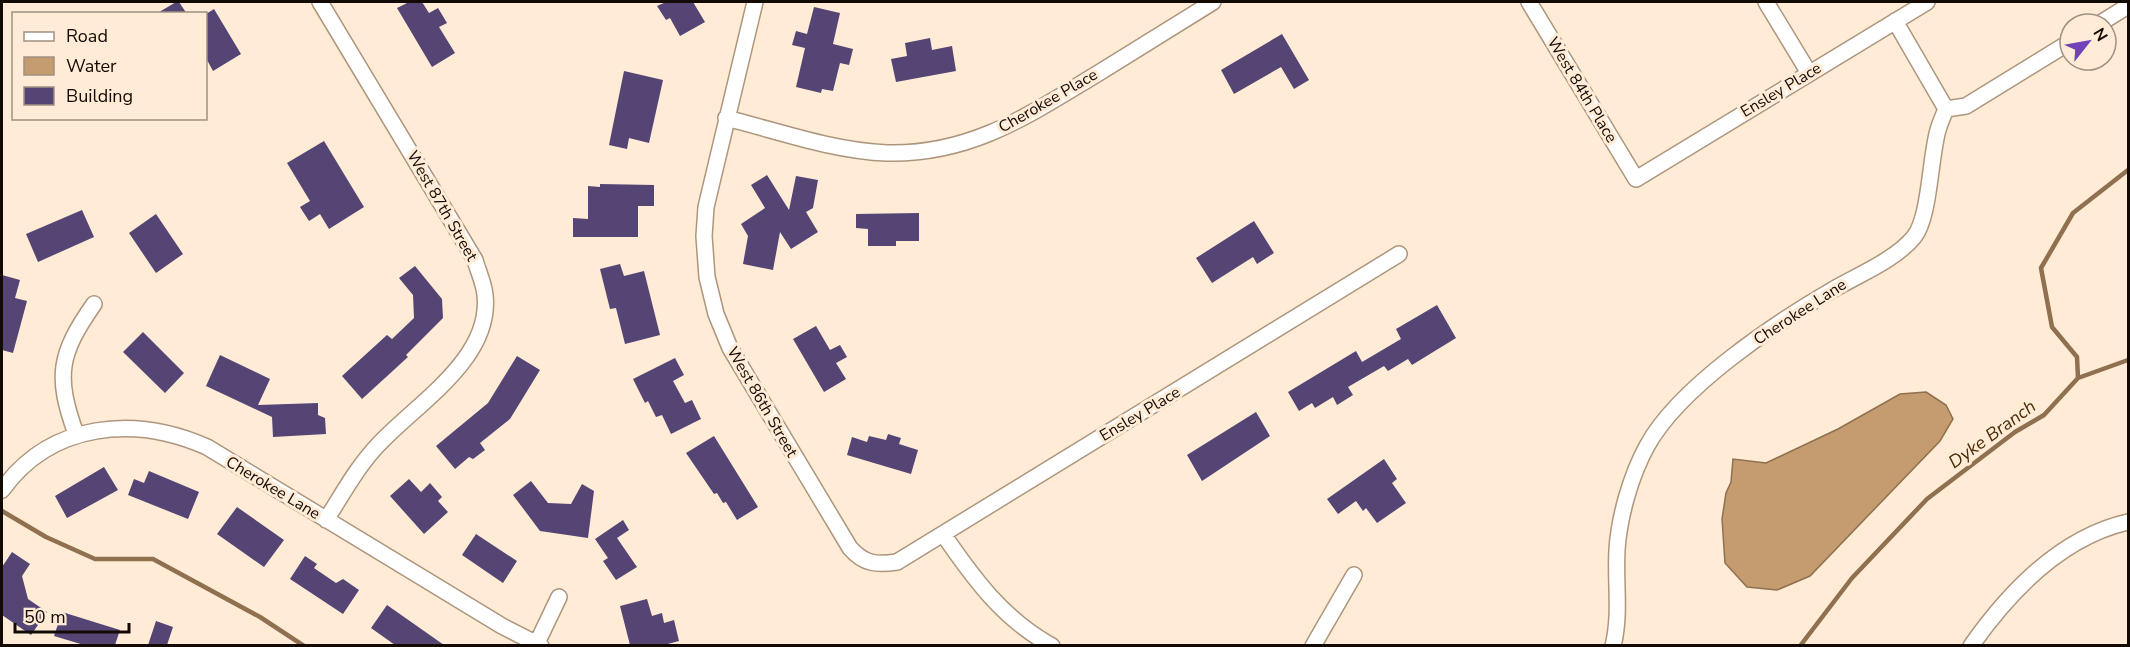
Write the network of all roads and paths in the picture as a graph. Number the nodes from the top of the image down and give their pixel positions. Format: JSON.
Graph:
{"nodes":[{"id":1,"x":320,"y":2,"type":"edge"},
{"id":2,"x":755,"y":2,"type":"edge"},
{"id":3,"x":1213,"y":2,"type":"edge"},
{"id":4,"x":1528,"y":2,"type":"edge"},
{"id":5,"x":1766,"y":2,"type":"edge"},
{"id":6,"x":1927,"y":2,"type":"edge"},
{"id":7,"x":1894,"y":21,"type":"junction"},
{"id":8,"x":2058,"y":49,"type":"edge"},
{"id":9,"x":1809,"y":73,"type":"junction"},
{"id":10,"x":1946,"y":109,"type":"junction"},
{"id":11,"x":726,"y":118,"type":"junction"},
{"id":12,"x":1636,"y":179,"type":"joint"},
{"id":13,"x":1399,"y":254,"type":"dead end"},
{"id":14,"x":94,"y":304,"type":"dead end"},
{"id":15,"x":75,"y":434,"type":"junction"},
{"id":16,"x":2,"y":490,"type":"edge"},
{"id":17,"x":326,"y":520,"type":"junction"},
{"id":18,"x":2128,"y":522,"type":"edge"},
{"id":19,"x":943,"y":534,"type":"junction"},
{"id":20,"x":877,"y":565,"type":"joint"},
{"id":21,"x":1353,"y":575,"type":"dead end"},
{"id":22,"x":559,"y":597,"type":"dead end"},
{"id":23,"x":539,"y":644,"type":"edge"},
{"id":24,"x":1052,"y":645,"type":"edge"},
{"id":25,"x":1313,"y":645,"type":"edge"},
{"id":26,"x":1613,"y":645,"type":"edge"},
{"id":27,"x":1971,"y":645,"type":"edge"}],
"edges":[{"from":1,"to":17,"type":"street","name":"West 87th Street"},
{"from":2,"to":11,"type":"street","name":"West 86th Street"},
{"from":3,"to":11,"type":"street","name":"Cherokee Place"},
{"from":4,"to":12,"type":"street","name":"West 84th Place"},
{"from":5,"to":9,"type":"street"},
{"from":6,"to":7,"type":"street","name":"Ensley Place"},
{"from":7,"to":9,"type":"street","name":"Ensley Place"},
{"from":7,"to":10,"type":"street"},
{"from":8,"to":10,"type":"street"},
{"from":9,"to":12,"type":"street","name":"Ensley Place"},
{"from":10,"to":26,"type":"street","name":"Cherokee Lane"},
{"from":11,"to":20,"type":"street","name":"West 86th Street"},
{"from":13,"to":19,"type":"street","name":"Ensley Place"},
{"from":14,"to":15,"type":"street"},
{"from":15,"to":16,"type":"street","name":"Cherokee Lane"},
{"from":15,"to":17,"type":"street","name":"Cherokee Lane"},
{"from":17,"to":23,"type":"street","name":"Cherokee Lane"},
{"from":18,"to":27,"type":"street"},
{"from":19,"to":20,"type":"street","name":"Ensley Place"},
{"from":19,"to":24,"type":"street"},
{"from":21,"to":25,"type":"street"},
{"from":22,"to":23,"type":"street","name":"Cherokee Lane"}]}
